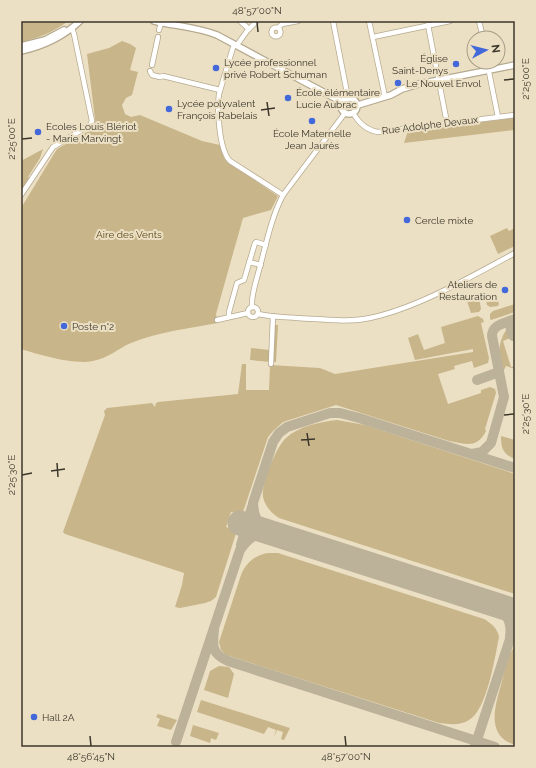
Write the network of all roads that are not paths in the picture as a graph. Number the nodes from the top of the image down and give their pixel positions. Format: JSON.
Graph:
{"nodes":[{"id":1,"x":75,"y":21,"type":"edge"},
{"id":2,"x":80,"y":21,"type":"edge"},
{"id":3,"x":154,"y":21,"type":"edge"},
{"id":4,"x":240,"y":21,"type":"edge"},
{"id":5,"x":257,"y":21,"type":"edge"},
{"id":6,"x":298,"y":21,"type":"edge"},
{"id":7,"x":333,"y":21,"type":"edge"},
{"id":8,"x":370,"y":21,"type":"edge"},
{"id":9,"x":450,"y":21,"type":"edge"},
{"id":10,"x":164,"y":22,"type":"edge"},
{"id":11,"x":178,"y":22,"type":"edge"},
{"id":12,"x":428,"y":26,"type":"junction"},
{"id":13,"x":188,"y":27,"type":"junction"},
{"id":14,"x":72,"y":28,"type":"junction"},
{"id":15,"x":278,"y":28,"type":"dead end"},
{"id":16,"x":249,"y":29,"type":"junction"},
{"id":17,"x":160,"y":30,"type":"dead end"},
{"id":18,"x":158,"y":36,"type":"dead end"},
{"id":19,"x":373,"y":37,"type":"junction"},
{"id":20,"x":236,"y":44,"type":"junction"},
{"id":21,"x":21,"y":46,"type":"edge"},
{"id":22,"x":21,"y":51,"type":"edge"},
{"id":23,"x":152,"y":65,"type":"dead end"},
{"id":24,"x":489,"y":70,"type":"joint"},
{"id":25,"x":150,"y":71,"type":"dead end"},
{"id":26,"x":436,"y":81,"type":"junction"},
{"id":27,"x":220,"y":90,"type":"junction"},
{"id":28,"x":385,"y":97,"type":"junction"},
{"id":29,"x":348,"y":98,"type":"junction"},
{"id":30,"x":342,"y":102,"type":"junction"},
{"id":31,"x":358,"y":105,"type":"junction"},
{"id":32,"x":345,"y":113,"type":"junction"},
{"id":33,"x":354,"y":113,"type":"junction"},
{"id":34,"x":515,"y":115,"type":"edge"},
{"id":35,"x":498,"y":117,"type":"junction"},
{"id":36,"x":447,"y":123,"type":"junction"},
{"id":37,"x":21,"y":195,"type":"edge"},
{"id":38,"x":283,"y":195,"type":"junction"},
{"id":39,"x":266,"y":245,"type":"junction"},
{"id":40,"x":515,"y":253,"type":"edge"},
{"id":41,"x":249,"y":262,"type":"junction"},
{"id":42,"x":261,"y":265,"type":"junction"},
{"id":43,"x":252,"y":307,"type":"junction"},
{"id":44,"x":248,"y":313,"type":"junction"},
{"id":45,"x":258,"y":314,"type":"junction"},
{"id":46,"x":273,"y":316,"type":"junction"},
{"id":47,"x":229,"y":317,"type":"junction"},
{"id":48,"x":217,"y":320,"type":"dead end"},
{"id":49,"x":271,"y":364,"type":"dead end"}],
"edges":[{"from":1,"to":21,"type":"main road"},
{"from":2,"to":14,"type":"main road"},
{"from":3,"to":10,"type":"main road"},
{"from":4,"to":16,"type":"street"},
{"from":5,"to":16,"type":"street"},
{"from":6,"to":15,"type":"street"},
{"from":7,"to":29,"type":"street"},
{"from":8,"to":19,"type":"street"},
{"from":9,"to":12,"type":"street"},
{"from":10,"to":11,"type":"main road"},
{"from":10,"to":13,"type":"main road"},
{"from":10,"to":17,"type":"street"},
{"from":11,"to":13,"type":"main road"},
{"from":12,"to":19,"type":"street"},
{"from":12,"to":26,"type":"street"},
{"from":13,"to":20,"type":"main road"},
{"from":14,"to":22,"type":"main road"},
{"from":14,"to":37,"type":"street"},
{"from":16,"to":20,"type":"street"},
{"from":18,"to":23,"type":"street"},
{"from":19,"to":28,"type":"street"},
{"from":20,"to":27,"type":"street"},
{"from":20,"to":30,"type":"main road"},
{"from":24,"to":26,"type":"main road"},
{"from":24,"to":35,"type":"street"},
{"from":25,"to":27,"type":"street"},
{"from":26,"to":28,"type":"main road"},
{"from":26,"to":36,"type":"street"},
{"from":27,"to":38,"type":"street"},
{"from":28,"to":31,"type":"main road"},
{"from":29,"to":30,"type":"main road"},
{"from":29,"to":31,"type":"main road"},
{"from":30,"to":32,"type":"main road"},
{"from":31,"to":33,"type":"main road"},
{"from":32,"to":33,"type":"main road"},
{"from":32,"to":38,"type":"street"},
{"from":33,"to":36,"type":"street","name":"Rue Adolphe Devaux"},
{"from":34,"to":35,"type":"street","name":"Rue Adolphe Devaux"},
{"from":35,"to":36,"type":"street","name":"Rue Adolphe Devaux"},
{"from":38,"to":39,"type":"street"},
{"from":39,"to":41,"type":"street"},
{"from":39,"to":42,"type":"street"},
{"from":40,"to":46,"type":"street"},
{"from":41,"to":42,"type":"street"},
{"from":41,"to":47,"type":"street"},
{"from":42,"to":43,"type":"street"},
{"from":43,"to":44,"type":"street"},
{"from":43,"to":45,"type":"street"},
{"from":44,"to":45,"type":"street"},
{"from":44,"to":47,"type":"street"},
{"from":45,"to":46,"type":"street"},
{"from":46,"to":49,"type":"street"},
{"from":47,"to":48,"type":"street"}]}
